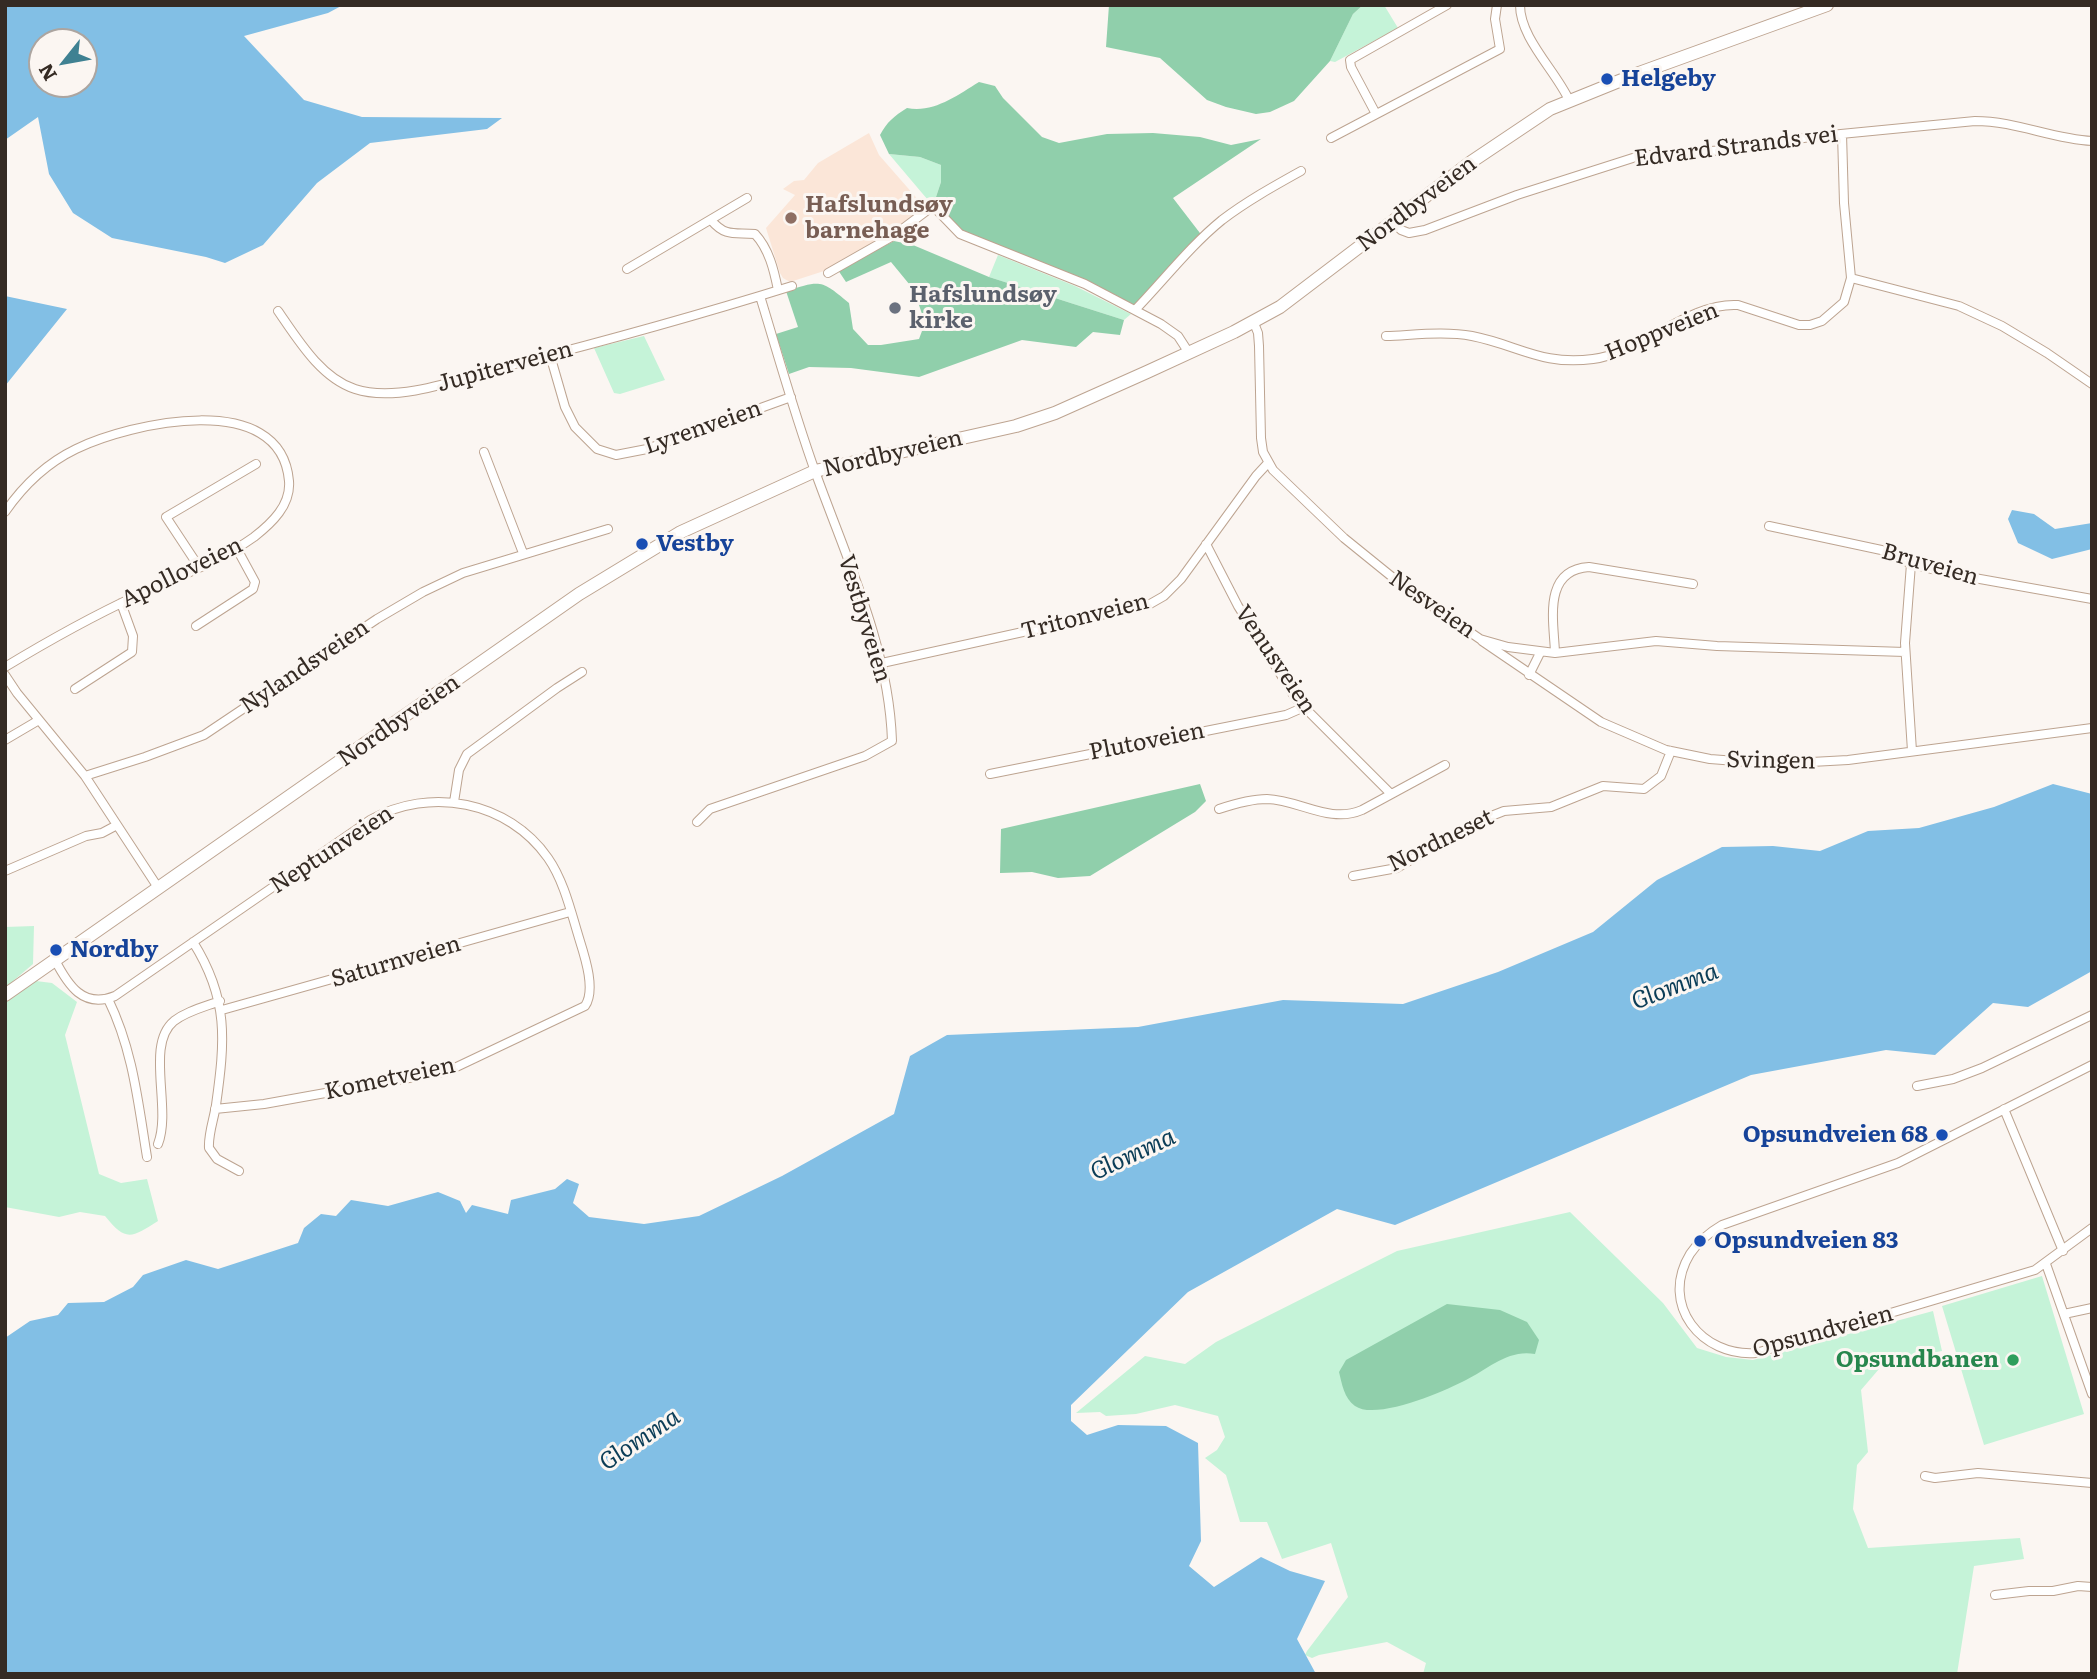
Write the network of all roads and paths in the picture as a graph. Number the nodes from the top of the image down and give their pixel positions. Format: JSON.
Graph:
{"nodes":[{"id":1,"x":1447,"y":5,"type":"edge"},
{"id":2,"x":1497,"y":5,"type":"edge"},
{"id":3,"x":1520,"y":5,"type":"edge"},
{"id":4,"x":1827,"y":5,"type":"edge"},
{"id":5,"x":1569,"y":100,"type":"junction"},
{"id":6,"x":1377,"y":114,"type":"junction"},
{"id":7,"x":1842,"y":134,"type":"junction"},
{"id":8,"x":1331,"y":138,"type":"dead end"},
{"id":9,"x":2092,"y":141,"type":"edge"},
{"id":10,"x":1301,"y":171,"type":"dead end"},
{"id":11,"x":747,"y":198,"type":"dead end"},
{"id":12,"x":711,"y":220,"type":"junction"},
{"id":13,"x":1393,"y":222,"type":"junction"},
{"id":14,"x":626,"y":269,"type":"dead end"},
{"id":15,"x":828,"y":272,"type":"dead end"},
{"id":16,"x":1851,"y":278,"type":"junction"},
{"id":17,"x":792,"y":286,"type":"dead end"},
{"id":18,"x":778,"y":290,"type":"junction"},
{"id":19,"x":760,"y":296,"type":"junction"},
{"id":20,"x":1135,"y":310,"type":"junction"},
{"id":21,"x":278,"y":312,"type":"dead end"},
{"id":22,"x":1254,"y":323,"type":"junction"},
{"id":23,"x":1386,"y":336,"type":"dead end"},
{"id":24,"x":1189,"y":353,"type":"junction"},
{"id":25,"x":550,"y":355,"type":"junction"},
{"id":26,"x":2092,"y":384,"type":"edge"},
{"id":27,"x":791,"y":397,"type":"junction"},
{"id":28,"x":484,"y":452,"type":"dead end"},
{"id":29,"x":1268,"y":463,"type":"junction"},
{"id":30,"x":256,"y":464,"type":"dead end"},
{"id":31,"x":815,"y":471,"type":"junction"},
{"id":32,"x":5,"y":512,"type":"edge"},
{"id":33,"x":1769,"y":526,"type":"dead end"},
{"id":34,"x":608,"y":529,"type":"dead end"},
{"id":35,"x":1206,"y":544,"type":"junction"},
{"id":36,"x":237,"y":549,"type":"junction"},
{"id":37,"x":523,"y":553,"type":"junction"},
{"id":38,"x":1911,"y":564,"type":"junction"},
{"id":39,"x":199,"y":567,"type":"junction"},
{"id":40,"x":1693,"y":584,"type":"dead end"},
{"id":41,"x":2092,"y":599,"type":"edge"},
{"id":42,"x":121,"y":603,"type":"junction"},
{"id":43,"x":196,"y":626,"type":"dead end"},
{"id":44,"x":1480,"y":639,"type":"junction"},
{"id":45,"x":1905,"y":652,"type":"junction"},
{"id":46,"x":1540,"y":653,"type":"junction"},
{"id":47,"x":1555,"y":653,"type":"junction"},
{"id":48,"x":881,"y":663,"type":"junction"},
{"id":49,"x":5,"y":667,"type":"edge"},
{"id":50,"x":582,"y":672,"type":"dead end"},
{"id":51,"x":5,"y":675,"type":"edge"},
{"id":52,"x":1529,"y":675,"type":"junction"},
{"id":53,"x":75,"y":689,"type":"dead end"},
{"id":54,"x":1302,"y":708,"type":"junction"},
{"id":55,"x":39,"y":720,"type":"junction"},
{"id":56,"x":2092,"y":728,"type":"edge"},
{"id":57,"x":5,"y":740,"type":"edge"},
{"id":58,"x":1671,"y":751,"type":"junction"},
{"id":59,"x":1912,"y":751,"type":"junction"},
{"id":60,"x":1445,"y":765,"type":"dead end"},
{"id":61,"x":990,"y":774,"type":"dead end"},
{"id":62,"x":85,"y":776,"type":"junction"},
{"id":63,"x":1391,"y":794,"type":"junction"},
{"id":64,"x":454,"y":802,"type":"junction"},
{"id":65,"x":1219,"y":808,"type":"dead end"},
{"id":66,"x":697,"y":822,"type":"dead end"},
{"id":67,"x":117,"y":825,"type":"junction"},
{"id":68,"x":5,"y":871,"type":"edge"},
{"id":69,"x":1353,"y":876,"type":"dead end"},
{"id":70,"x":159,"y":889,"type":"junction"},
{"id":71,"x":570,"y":912,"type":"junction"},
{"id":72,"x":193,"y":942,"type":"junction"},
{"id":73,"x":55,"y":960,"type":"junction"},
{"id":74,"x":5,"y":995,"type":"edge"},
{"id":75,"x":589,"y":997,"type":"joint"},
{"id":76,"x":108,"y":999,"type":"junction"},
{"id":77,"x":221,"y":1006,"type":"junction"},
{"id":78,"x":2092,"y":1015,"type":"edge"},
{"id":79,"x":2092,"y":1065,"type":"edge"},
{"id":80,"x":1917,"y":1086,"type":"dead end"},
{"id":81,"x":215,"y":1109,"type":"junction"},
{"id":82,"x":2004,"y":1109,"type":"junction"},
{"id":83,"x":158,"y":1144,"type":"dead end"},
{"id":84,"x":147,"y":1157,"type":"dead end"},
{"id":85,"x":239,"y":1171,"type":"dead end"},
{"id":86,"x":2092,"y":1228,"type":"edge"},
{"id":87,"x":2063,"y":1251,"type":"junction"},
{"id":88,"x":2046,"y":1264,"type":"junction"},
{"id":89,"x":2092,"y":1308,"type":"edge"},
{"id":90,"x":2064,"y":1314,"type":"junction"},
{"id":91,"x":2091,"y":1391,"type":"edge"},
{"id":92,"x":1925,"y":1476,"type":"dead end"},
{"id":93,"x":2092,"y":1483,"type":"edge"},
{"id":94,"x":2092,"y":1587,"type":"edge"},
{"id":95,"x":1995,"y":1595,"type":"dead end"}],
"edges":[{"from":1,"to":6,"type":"street"},
{"from":2,"to":6,"type":"street"},
{"from":3,"to":5,"type":"street"},
{"from":4,"to":5,"type":"main road","name":"Nordbyveien"},
{"from":5,"to":13,"type":"main road","name":"Nordbyveien"},
{"from":6,"to":8,"type":"street"},
{"from":7,"to":9,"type":"street","name":"Edvard Strands vei"},
{"from":7,"to":13,"type":"street","name":"Edvard Strands vei"},
{"from":7,"to":16,"type":"street","name":"Hoppveien"},
{"from":10,"to":20,"type":"street"},
{"from":11,"to":12,"type":"street"},
{"from":12,"to":14,"type":"street"},
{"from":12,"to":18,"type":"street"},
{"from":13,"to":22,"type":"main road","name":"Nordbyveien"},
{"from":15,"to":20,"type":"street"},
{"from":16,"to":23,"type":"street","name":"Hoppveien"},
{"from":16,"to":26,"type":"street"},
{"from":17,"to":18,"type":"street","name":"Jupiterveien"},
{"from":18,"to":19,"type":"street","name":"Jupiterveien"},
{"from":19,"to":25,"type":"street","name":"Jupiterveien"},
{"from":19,"to":27,"type":"street","name":"Vestbyveien"},
{"from":20,"to":24,"type":"street"},
{"from":21,"to":25,"type":"street","name":"Jupiterveien"},
{"from":22,"to":24,"type":"main road","name":"Nordbyveien"},
{"from":22,"to":29,"type":"street"},
{"from":24,"to":31,"type":"main road","name":"Nordbyveien"},
{"from":25,"to":27,"type":"street","name":"Lyrenveien"},
{"from":27,"to":31,"type":"street","name":"Vestbyveien"},
{"from":28,"to":37,"type":"street"},
{"from":29,"to":35,"type":"street","name":"Tritonveien"},
{"from":29,"to":44,"type":"street","name":"Nesveien"},
{"from":30,"to":39,"type":"street"},
{"from":31,"to":48,"type":"street","name":"Vestbyveien"},
{"from":31,"to":70,"type":"main road","name":"Nordbyveien"},
{"from":32,"to":36,"type":"street","name":"Apolloveien"},
{"from":33,"to":38,"type":"street","name":"Bruveien"},
{"from":34,"to":37,"type":"street","name":"Nylandsveien"},
{"from":35,"to":48,"type":"street","name":"Tritonveien"},
{"from":35,"to":54,"type":"street","name":"Venusveien"},
{"from":36,"to":39,"type":"street","name":"Apolloveien"},
{"from":36,"to":43,"type":"street"},
{"from":37,"to":62,"type":"street","name":"Nylandsveien"},
{"from":38,"to":41,"type":"street","name":"Bruveien"},
{"from":38,"to":45,"type":"street"},
{"from":39,"to":42,"type":"street","name":"Apolloveien"},
{"from":40,"to":47,"type":"street"},
{"from":42,"to":49,"type":"street","name":"Apolloveien"},
{"from":42,"to":53,"type":"street"},
{"from":44,"to":46,"type":"street","name":"Nesveien"},
{"from":44,"to":52,"type":"street","name":"Svingen"},
{"from":45,"to":47,"type":"street","name":"Nesveien"},
{"from":45,"to":59,"type":"street"},
{"from":46,"to":47,"type":"street","name":"Nesveien"},
{"from":46,"to":52,"type":"street"},
{"from":48,"to":66,"type":"street","name":"Vestbyveien"},
{"from":50,"to":64,"type":"street"},
{"from":51,"to":55,"type":"street"},
{"from":52,"to":58,"type":"street","name":"Svingen"},
{"from":54,"to":61,"type":"street","name":"Plutoveien"},
{"from":54,"to":63,"type":"street","name":"Venusveien"},
{"from":55,"to":57,"type":"street"},
{"from":55,"to":62,"type":"street"},
{"from":56,"to":59,"type":"street","name":"Svingen"},
{"from":58,"to":59,"type":"street","name":"Svingen"},
{"from":58,"to":69,"type":"street","name":"Nordneset"},
{"from":60,"to":63,"type":"street"},
{"from":62,"to":67,"type":"street"},
{"from":63,"to":65,"type":"street"},
{"from":64,"to":71,"type":"street","name":"Neptunveien"},
{"from":64,"to":72,"type":"street","name":"Neptunveien"},
{"from":67,"to":68,"type":"street"},
{"from":67,"to":70,"type":"street"},
{"from":70,"to":73,"type":"main road","name":"Nordbyveien"},
{"from":71,"to":75,"type":"street","name":"Neptunveien"},
{"from":71,"to":77,"type":"street","name":"Saturnveien"},
{"from":72,"to":76,"type":"street","name":"Neptunveien"},
{"from":72,"to":77,"type":"street"},
{"from":73,"to":74,"type":"main road","name":"Nordbyveien"},
{"from":73,"to":76,"type":"street"},
{"from":75,"to":81,"type":"street","name":"Kometveien"},
{"from":76,"to":84,"type":"street"},
{"from":77,"to":81,"type":"street"},
{"from":77,"to":83,"type":"street","name":"Saturnveien"},
{"from":78,"to":80,"type":"street"},
{"from":79,"to":82,"type":"street","name":"Opsundveien"},
{"from":81,"to":85,"type":"street"},
{"from":82,"to":87,"type":"street"},
{"from":82,"to":88,"type":"street","name":"Opsundveien"},
{"from":86,"to":87,"type":"street","name":"Opsundveien"},
{"from":87,"to":88,"type":"street","name":"Opsundveien"},
{"from":88,"to":90,"type":"street"},
{"from":89,"to":90,"type":"street"},
{"from":90,"to":91,"type":"street"},
{"from":92,"to":93,"type":"street"},
{"from":94,"to":95,"type":"street"}]}
